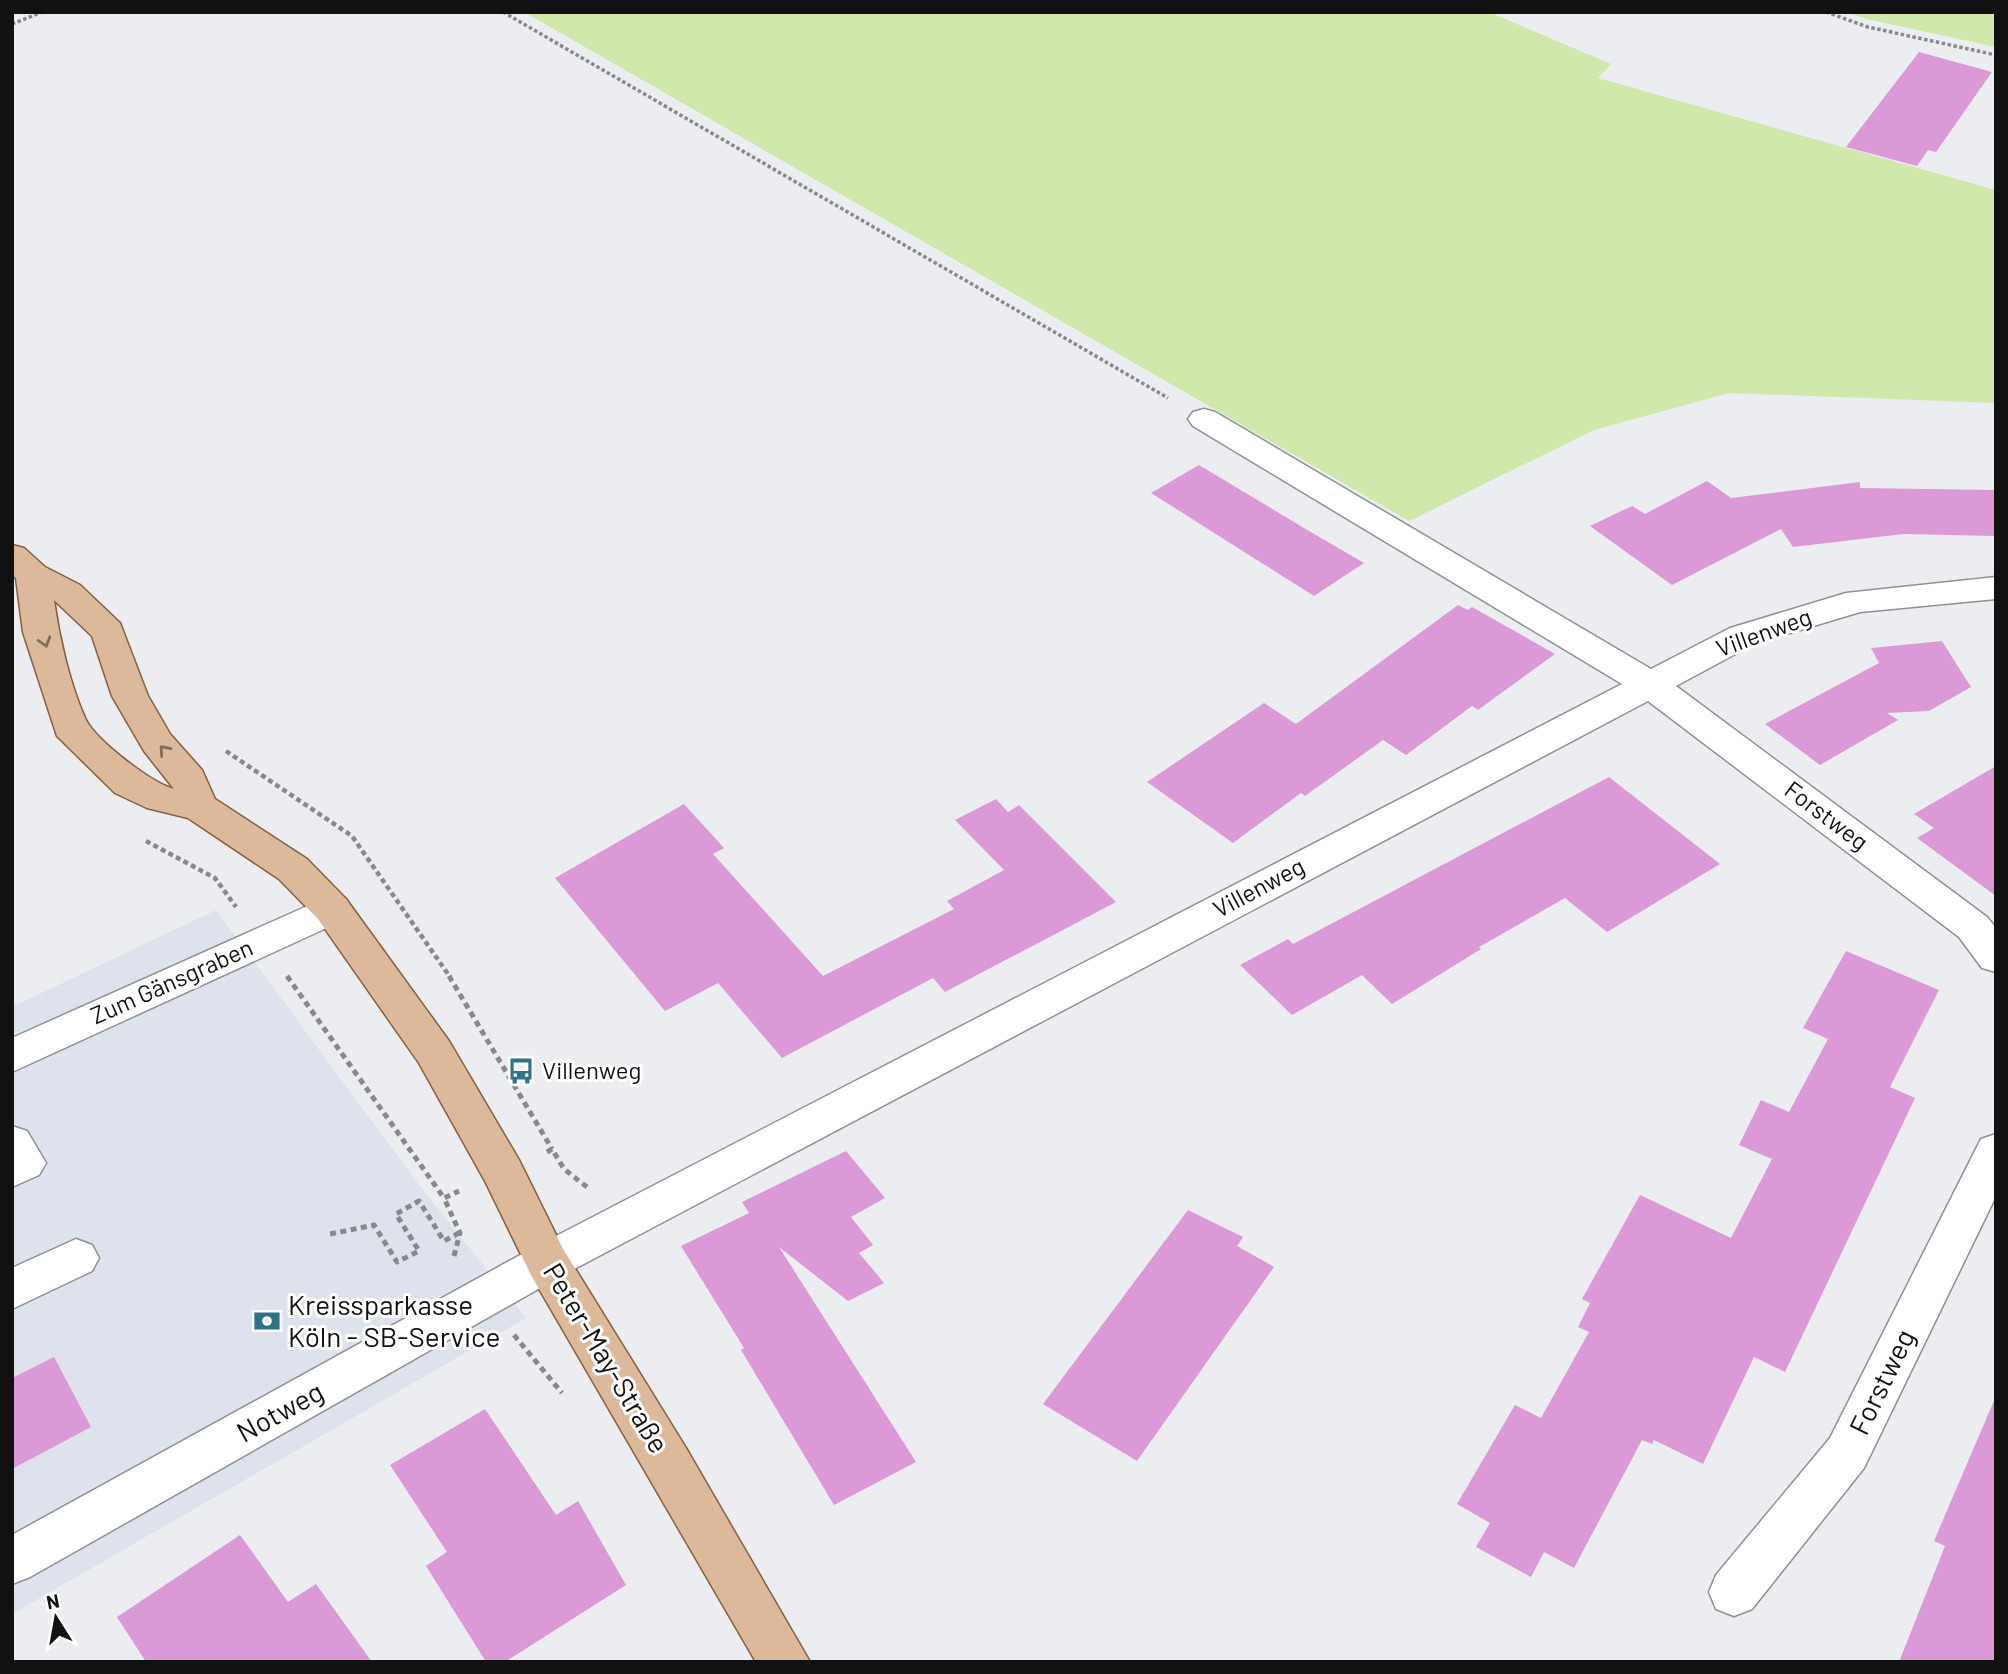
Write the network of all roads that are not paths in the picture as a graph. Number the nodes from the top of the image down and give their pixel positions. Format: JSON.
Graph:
{"nodes":[{"id":1,"x":1203,"y":419,"type":"road end"},
{"id":2,"x":22,"y":566,"type":"edge"},
{"id":3,"x":1996,"y":588,"type":"edge"},
{"id":4,"x":1648,"y":683,"type":"junction"},
{"id":5,"x":199,"y":807,"type":"junction"},
{"id":6,"x":332,"y":909,"type":"junction"},
{"id":7,"x":1996,"y":957,"type":"edge"},
{"id":8,"x":12,"y":1056,"type":"edge"},
{"id":9,"x":12,"y":1143,"type":"edge"},
{"id":10,"x":1996,"y":1151,"type":"edge"},
{"id":11,"x":12,"y":1169,"type":"edge"},
{"id":12,"x":76,"y":1258,"type":"dead end"},
{"id":13,"x":547,"y":1262,"type":"junction"},
{"id":14,"x":12,"y":1290,"type":"edge"},
{"id":15,"x":12,"y":1561,"type":"edge"},
{"id":16,"x":1734,"y":1592,"type":"dead end"},
{"id":17,"x":784,"y":1662,"type":"edge"}],
"edges":[{"from":1,"to":4,"type":"street","name":"Forstweg"},
{"from":5,"to":2,"type":"main road","one_way":true},
{"from":2,"to":5,"type":"main road","one_way":true},
{"from":3,"to":4,"type":"street","name":"Villenweg"},
{"from":4,"to":7,"type":"street","name":"Forstweg"},
{"from":4,"to":13,"type":"street","name":"Villenweg"},
{"from":5,"to":6,"type":"main road","name":"Peter-May-Straße"},
{"from":6,"to":8,"type":"street","name":"Zum Gänsgraben"},
{"from":6,"to":13,"type":"main road","name":"Peter-May-Straße"},
{"from":9,"to":11,"type":"street"},
{"from":10,"to":16,"type":"street","name":"Forstweg"},
{"from":12,"to":14,"type":"street"},
{"from":13,"to":15,"type":"street","name":"Notweg"},
{"from":13,"to":17,"type":"main road","name":"Peter-May-Straße"}]}
